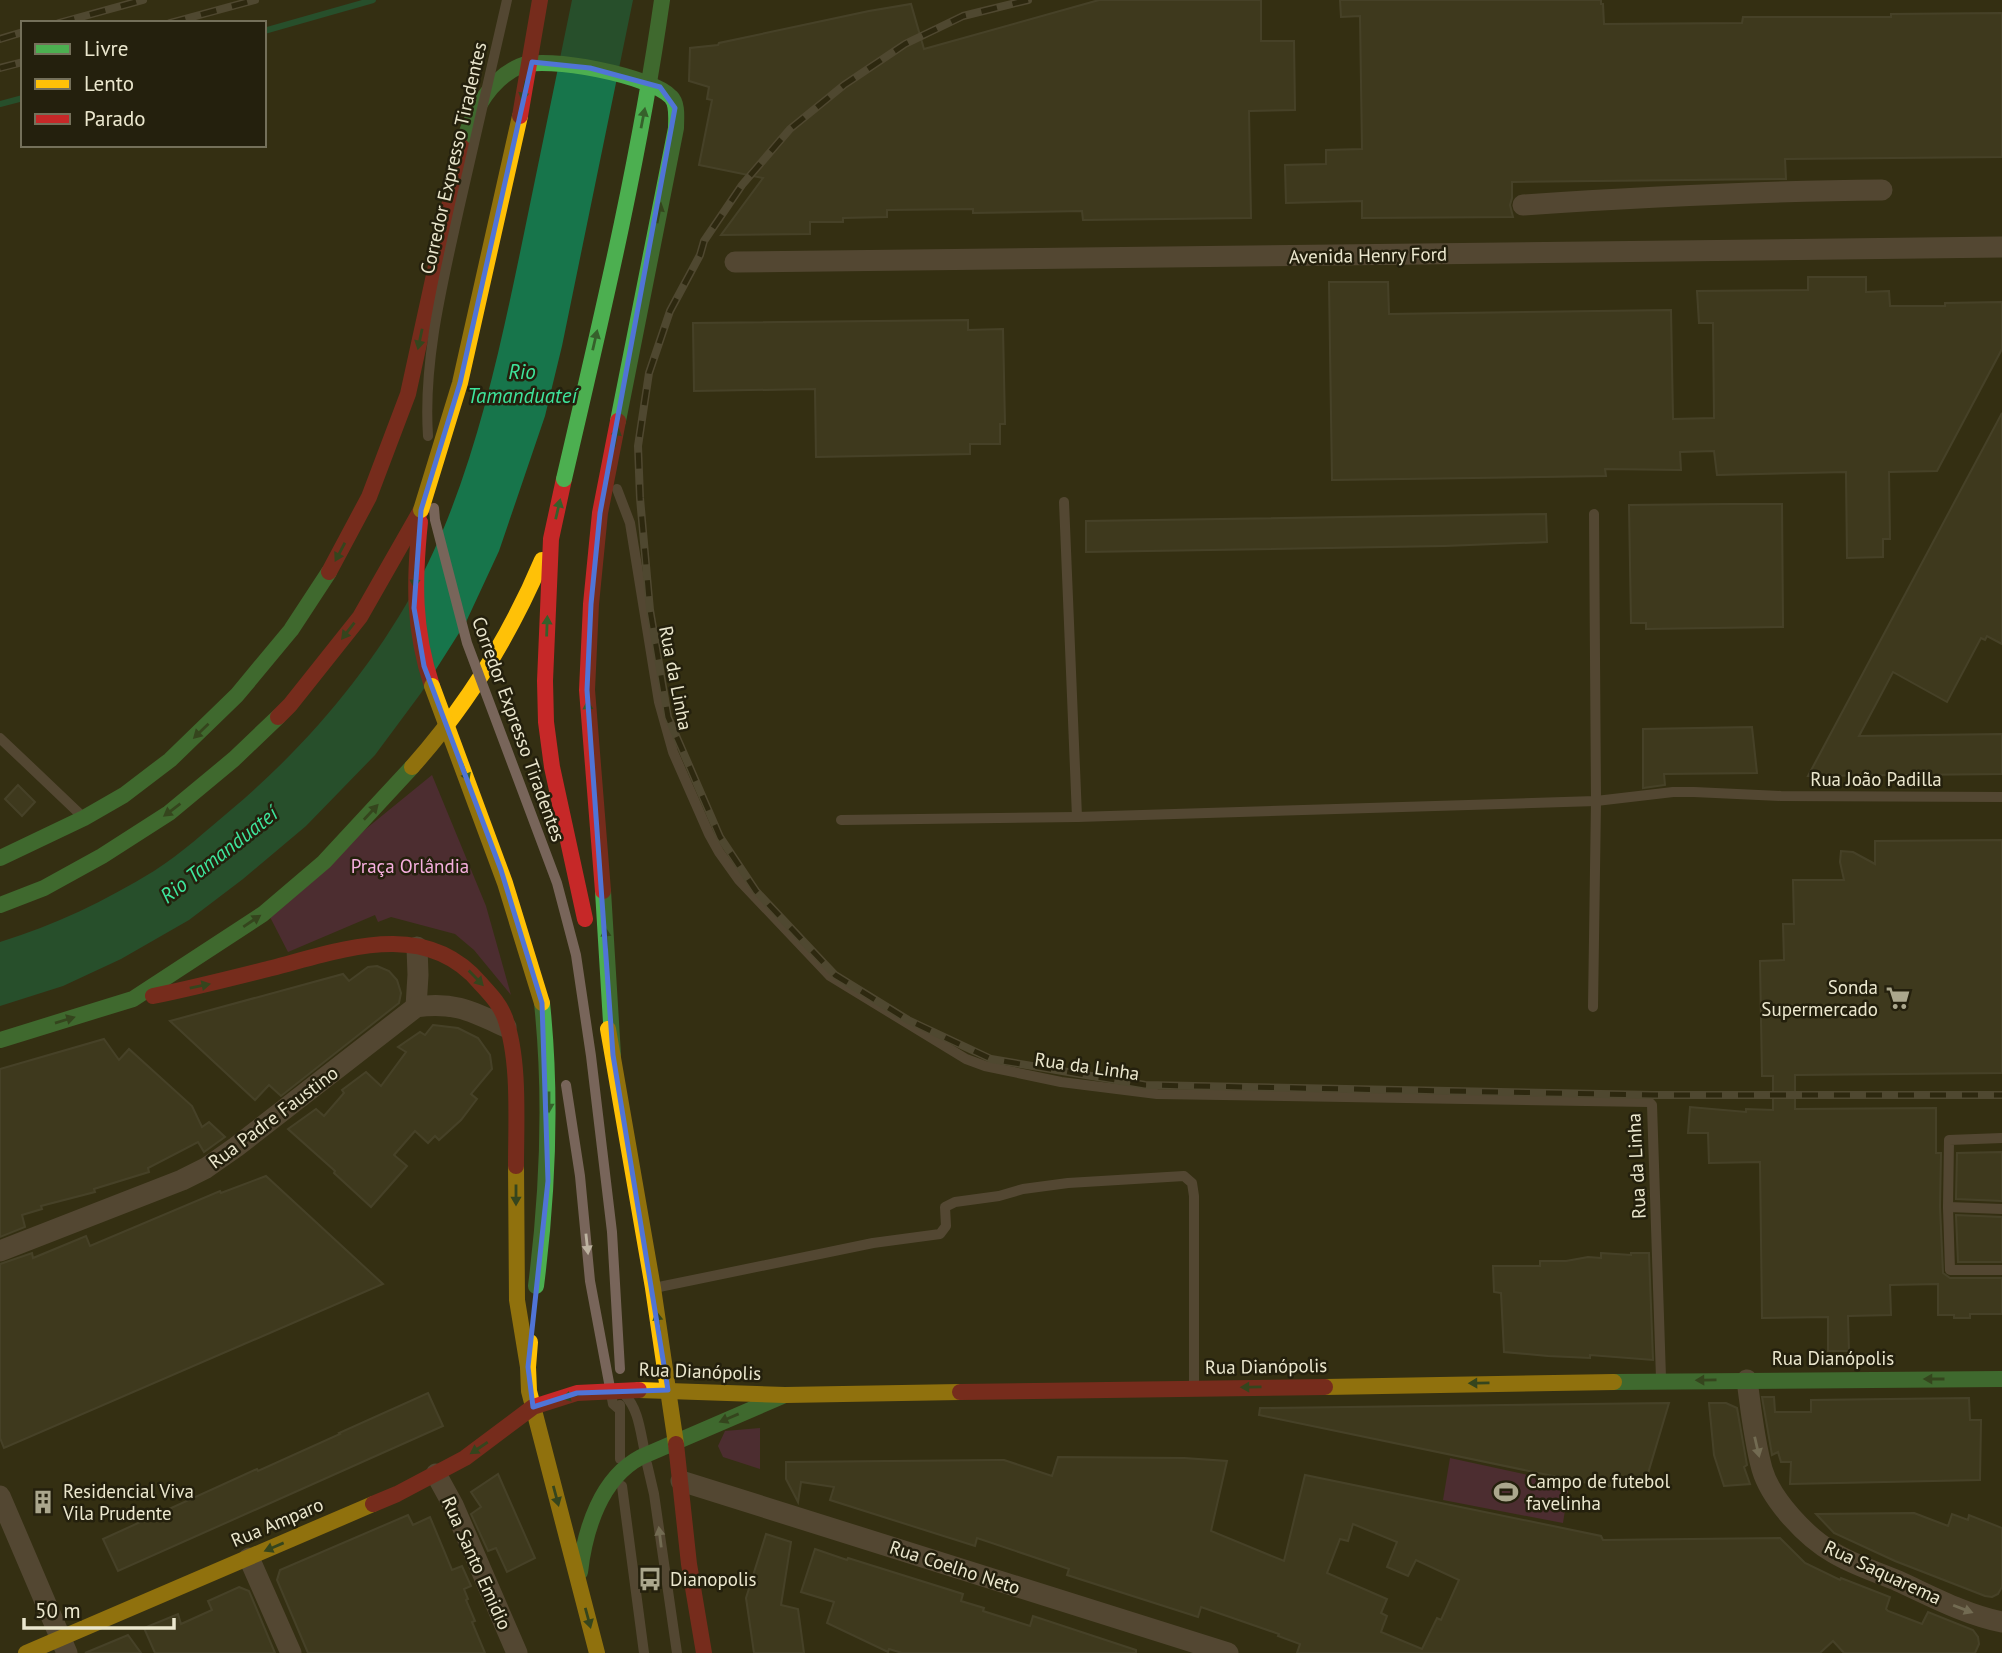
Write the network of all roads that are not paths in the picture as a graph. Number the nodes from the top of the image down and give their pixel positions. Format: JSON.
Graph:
{"nodes":[{"id":1,"x":507,"y":0,"type":"edge"},
{"id":2,"x":540,"y":0,"type":"edge"},
{"id":3,"x":662,"y":0,"type":"edge"},
{"id":4,"x":1882,"y":190,"type":"dead end"},
{"id":5,"x":1523,"y":205,"type":"dead end"},
{"id":6,"x":2002,"y":247,"type":"edge"},
{"id":7,"x":735,"y":262,"type":"dead end"},
{"id":8,"x":609,"y":473,"type":"junction"},
{"id":9,"x":1064,"y":502,"type":"dead end"},
{"id":10,"x":421,"y":510,"type":"junction"},
{"id":11,"x":1594,"y":514,"type":"dead end"},
{"id":12,"x":551,"y":539,"type":"junction"},
{"id":13,"x":0,"y":738,"type":"edge"},
{"id":14,"x":2002,"y":797,"type":"edge"},
{"id":15,"x":1596,"y":801,"type":"junction"},
{"id":16,"x":1077,"y":817,"type":"junction"},
{"id":17,"x":84,"y":818,"type":"junction"},
{"id":18,"x":841,"y":820,"type":"dead end"},
{"id":19,"x":0,"y":858,"type":"edge"},
{"id":20,"x":0,"y":905,"type":"edge"},
{"id":21,"x":417,"y":947,"type":"junction"},
{"id":22,"x":133,"y":999,"type":"junction"},
{"id":23,"x":416,"y":1007,"type":"junction"},
{"id":24,"x":1593,"y":1007,"type":"dead end"},
{"id":25,"x":508,"y":1028,"type":"junction"},
{"id":26,"x":546,"y":1034,"type":"junction"},
{"id":27,"x":0,"y":1040,"type":"edge"},
{"id":28,"x":613,"y":1055,"type":"junction"},
{"id":29,"x":2002,"y":1138,"type":"edge"},
{"id":30,"x":1948,"y":1207,"type":"junction"},
{"id":31,"x":2002,"y":1209,"type":"edge"},
{"id":32,"x":0,"y":1251,"type":"edge"},
{"id":33,"x":2002,"y":1269,"type":"edge"},
{"id":34,"x":653,"y":1288,"type":"junction"},
{"id":35,"x":528,"y":1367,"type":"junction"},
{"id":36,"x":2002,"y":1379,"type":"edge"},
{"id":37,"x":1747,"y":1380,"type":"junction"},
{"id":38,"x":1661,"y":1381,"type":"junction"},
{"id":39,"x":1194,"y":1388,"type":"junction"},
{"id":40,"x":616,"y":1390,"type":"junction"},
{"id":41,"x":668,"y":1390,"type":"junction"},
{"id":42,"x":785,"y":1395,"type":"junction"},
{"id":43,"x":533,"y":1407,"type":"junction"},
{"id":44,"x":675,"y":1443,"type":"junction"},
{"id":45,"x":645,"y":1456,"type":"junction"},
{"id":46,"x":621,"y":1470,"type":"junction"},
{"id":47,"x":436,"y":1474,"type":"junction"},
{"id":48,"x":681,"y":1480,"type":"junction"},
{"id":49,"x":0,"y":1496,"type":"edge"},
{"id":50,"x":249,"y":1558,"type":"junction"},
{"id":51,"x":579,"y":1582,"type":"junction"},
{"id":52,"x":2002,"y":1622,"type":"edge"},
{"id":53,"x":64,"y":1646,"type":"edge"},
{"id":54,"x":26,"y":1653,"type":"edge"},
{"id":55,"x":291,"y":1653,"type":"edge"},
{"id":56,"x":517,"y":1653,"type":"edge"},
{"id":57,"x":597,"y":1653,"type":"edge"},
{"id":58,"x":643,"y":1653,"type":"edge"},
{"id":59,"x":677,"y":1653,"type":"edge"},
{"id":60,"x":704,"y":1653,"type":"edge"},
{"id":61,"x":1228,"y":1653,"type":"edge"}],
"edges":[{"from":1,"to":40,"type":"lane","name":"Corredor Expresso Tiradentes","bridge":true},
{"from":2,"to":10,"type":"main road","one_way":true,"bridge":true},
{"from":12,"to":3,"type":"main road","one_way":true,"bridge":true},
{"from":4,"to":5,"type":"street"},
{"from":6,"to":7,"type":"street","name":"Avenida Henry Ford"},
{"from":8,"to":17,"type":"main road","one_way":true},
{"from":28,"to":8,"type":"main road","one_way":true},
{"from":8,"to":38,"type":"lane","name":"Rua da Linha"},
{"from":9,"to":16,"type":"lane"},
{"from":10,"to":20,"type":"main road","one_way":true},
{"from":10,"to":26,"type":"main road","one_way":true,"bridge":true},
{"from":11,"to":15,"type":"lane"},
{"from":22,"to":12,"type":"main road","one_way":true},
{"from":28,"to":12,"type":"main road","one_way":true},
{"from":13,"to":17,"type":"lane"},
{"from":14,"to":15,"type":"lane","name":"Rua João Padilla"},
{"from":15,"to":16,"type":"lane","name":"Rua João Padilla"},
{"from":15,"to":24,"type":"lane"},
{"from":16,"to":18,"type":"lane","name":"Rua João Padilla"},
{"from":17,"to":19,"type":"main road"},
{"from":22,"to":21,"type":"main road","one_way":true},
{"from":21,"to":23,"type":"street"},
{"from":21,"to":25,"type":"main road","one_way":true},
{"from":27,"to":22,"type":"main road","one_way":true},
{"from":23,"to":25,"type":"street"},
{"from":23,"to":32,"type":"street","name":"Rua Padre Faustino"},
{"from":25,"to":35,"type":"main road","one_way":true},
{"from":26,"to":35,"type":"main road","one_way":true},
{"from":26,"to":40,"type":"lane","one_way":true},
{"from":28,"to":34,"type":"main road"},
{"from":29,"to":30,"type":"lane"},
{"from":30,"to":31,"type":"lane"},
{"from":30,"to":33,"type":"lane"},
{"from":34,"to":39,"type":"lane"},
{"from":41,"to":34,"type":"main road","one_way":true},
{"from":35,"to":43,"type":"main road"},
{"from":36,"to":37,"type":"main road","name":"Rua Dianópolis","one_way":true},
{"from":37,"to":38,"type":"main road","name":"Rua Dianópolis","one_way":true},
{"from":37,"to":52,"type":"street","name":"Rua Saquarema","one_way":true},
{"from":38,"to":39,"type":"main road","name":"Rua Dianópolis","one_way":true},
{"from":39,"to":42,"type":"main road","name":"Rua Dianópolis"},
{"from":40,"to":41,"type":"main road","name":"Rua Dianópolis"},
{"from":40,"to":43,"type":"main road","name":"Rua Dianópolis","one_way":true},
{"from":40,"to":45,"type":"lane"},
{"from":40,"to":46,"type":"lane","name":"Corredor Expresso Tiradentes"},
{"from":41,"to":42,"type":"main road","name":"Rua Dianópolis"},
{"from":41,"to":44,"type":"main road"},
{"from":42,"to":44,"type":"main road","one_way":true},
{"from":43,"to":47,"type":"main road","name":"Rua Amparo","one_way":true},
{"from":43,"to":51,"type":"main road","one_way":true},
{"from":44,"to":45,"type":"main road"},
{"from":44,"to":48,"type":"main road"},
{"from":45,"to":46,"type":"main road"},
{"from":59,"to":45,"type":"lane","one_way":true},
{"from":46,"to":51,"type":"main road"},
{"from":46,"to":58,"type":"lane","name":"Corredor Expresso Tiradentes"},
{"from":47,"to":50,"type":"main road","name":"Rua Amparo","one_way":true},
{"from":47,"to":56,"type":"street","name":"Rua Santo Emidio"},
{"from":48,"to":60,"type":"main road"},
{"from":48,"to":61,"type":"street","name":"Rua Coelho Neto"},
{"from":49,"to":53,"type":"street"},
{"from":50,"to":53,"type":"main road","name":"Rua Amparo"},
{"from":50,"to":55,"type":"street"},
{"from":51,"to":57,"type":"main road","one_way":true},
{"from":53,"to":54,"type":"main road","name":"Rua Amparo"}]}
